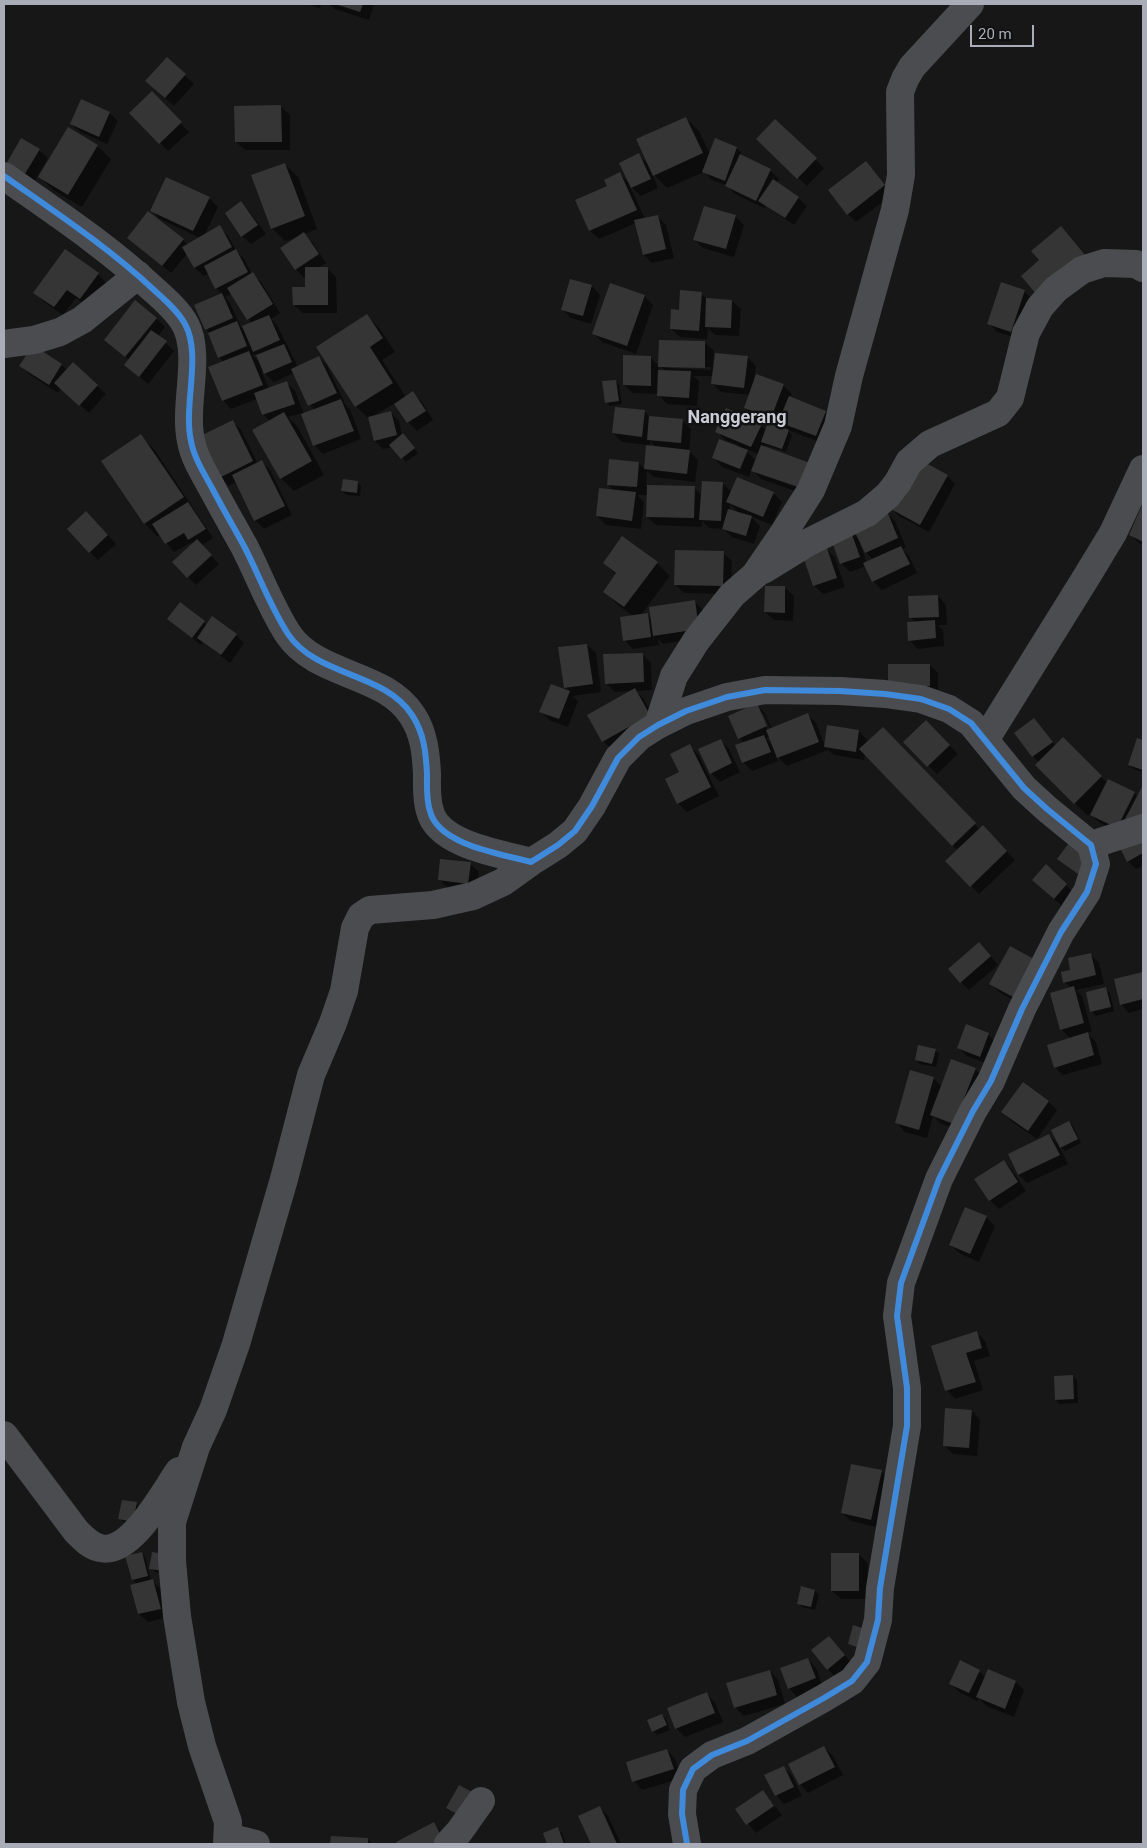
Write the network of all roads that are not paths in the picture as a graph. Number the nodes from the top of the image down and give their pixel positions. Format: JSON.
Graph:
{"nodes":[{"id":1,"x":970,"y":4,"type":"edge"},
{"id":2,"x":4,"y":176,"type":"edge"},
{"id":3,"x":1143,"y":268,"type":"edge"},
{"id":4,"x":138,"y":275,"type":"junction"},
{"id":5,"x":4,"y":344,"type":"edge"},
{"id":6,"x":1141,"y":478,"type":"edge"},
{"id":7,"x":755,"y":575,"type":"junction"},
{"id":8,"x":658,"y":725,"type":"junction"},
{"id":9,"x":985,"y":740,"type":"junction"},
{"id":10,"x":1143,"y":828,"type":"edge"},
{"id":11,"x":1092,"y":845,"type":"junction"},
{"id":12,"x":531,"y":862,"type":"junction"},
{"id":13,"x":4,"y":1435,"type":"edge"},
{"id":14,"x":196,"y":1447,"type":"junction"},
{"id":15,"x":481,"y":1801,"type":"dead end"},
{"id":16,"x":227,"y":1841,"type":"edge"},
{"id":17,"x":256,"y":1844,"type":"edge"},
{"id":18,"x":448,"y":1844,"type":"edge"},
{"id":19,"x":687,"y":1844,"type":"edge"}],
"edges":[{"from":1,"to":7,"type":"street"},
{"from":2,"to":4,"type":"street"},
{"from":3,"to":7,"type":"street"},
{"from":4,"to":5,"type":"street"},
{"from":4,"to":12,"type":"street"},
{"from":6,"to":9,"type":"street"},
{"from":7,"to":8,"type":"street"},
{"from":8,"to":9,"type":"street"},
{"from":8,"to":12,"type":"street"},
{"from":9,"to":11,"type":"street"},
{"from":10,"to":11,"type":"street"},
{"from":11,"to":19,"type":"street"},
{"from":12,"to":14,"type":"street"},
{"from":13,"to":14,"type":"street"},
{"from":14,"to":16,"type":"street"},
{"from":15,"to":18,"type":"street"},
{"from":16,"to":17,"type":"street"}]}
